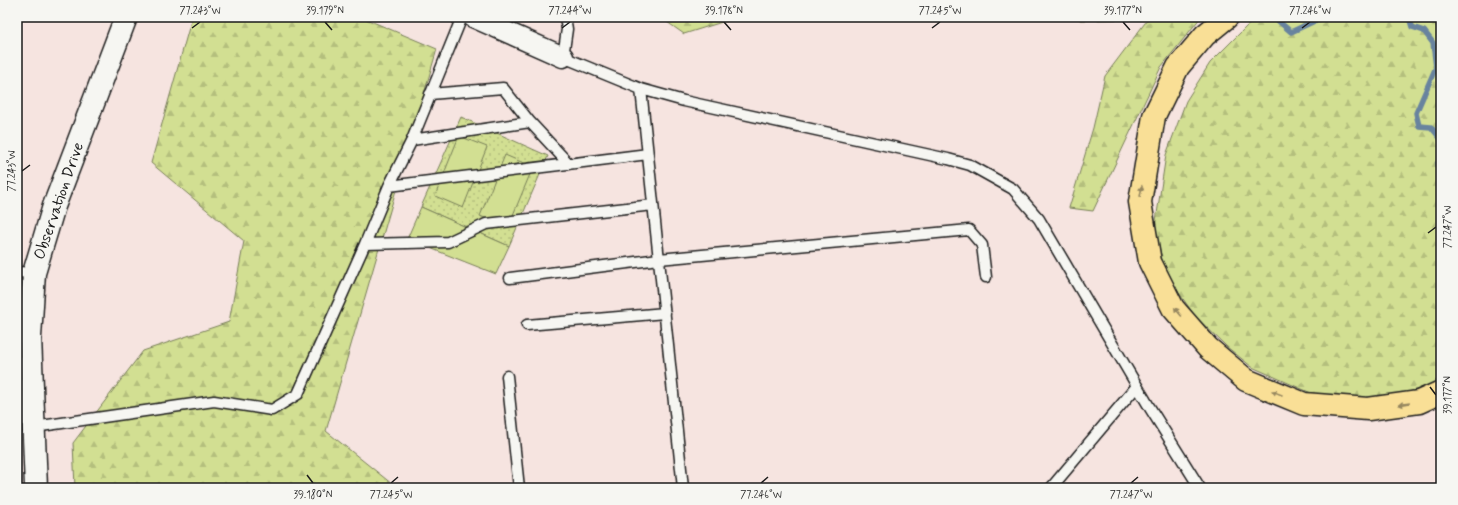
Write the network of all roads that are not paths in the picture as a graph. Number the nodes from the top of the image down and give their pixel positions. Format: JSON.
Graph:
{"nodes":[{"id":1,"x":126,"y":17,"type":"edge"},
{"id":2,"x":565,"y":17,"type":"edge"},
{"id":3,"x":1227,"y":17,"type":"edge"},
{"id":4,"x":474,"y":18,"type":"edge"},
{"id":5,"x":563,"y":57,"type":"junction"},
{"id":6,"x":641,"y":89,"type":"junction"},
{"id":7,"x":430,"y":94,"type":"junction"},
{"id":8,"x":530,"y":122,"type":"junction"},
{"id":9,"x":412,"y":140,"type":"junction"},
{"id":10,"x":648,"y":154,"type":"junction"},
{"id":11,"x":569,"y":164,"type":"junction"},
{"id":12,"x":389,"y":186,"type":"junction"},
{"id":13,"x":653,"y":205,"type":"junction"},
{"id":14,"x":365,"y":244,"type":"junction"},
{"id":15,"x":659,"y":259,"type":"junction"},
{"id":16,"x":26,"y":272,"type":"edge"},
{"id":17,"x":986,"y":277,"type":"dead end"},
{"id":18,"x":510,"y":278,"type":"dead end"},
{"id":19,"x":665,"y":313,"type":"junction"},
{"id":20,"x":527,"y":326,"type":"dead end"},
{"id":21,"x":507,"y":376,"type":"dead end"},
{"id":22,"x":1137,"y":386,"type":"junction"},
{"id":23,"x":1441,"y":392,"type":"edge"},
{"id":24,"x":34,"y":427,"type":"junction"},
{"id":25,"x":36,"y":488,"type":"edge"},
{"id":26,"x":518,"y":488,"type":"edge"},
{"id":27,"x":683,"y":488,"type":"edge"},
{"id":28,"x":1052,"y":488,"type":"edge"},
{"id":29,"x":1200,"y":488,"type":"edge"}],
"edges":[{"from":1,"to":16,"type":"street","name":"Observation Drive"},
{"from":2,"to":5,"type":"lane"},
{"from":23,"to":3,"type":"highway","one_way":true},
{"from":4,"to":5,"type":"street"},
{"from":4,"to":7,"type":"lane"},
{"from":5,"to":6,"type":"lane"},
{"from":6,"to":10,"type":"lane"},
{"from":6,"to":22,"type":"lane"},
{"from":7,"to":8,"type":"lane"},
{"from":7,"to":9,"type":"lane"},
{"from":8,"to":9,"type":"lane"},
{"from":8,"to":11,"type":"lane"},
{"from":9,"to":12,"type":"lane"},
{"from":10,"to":11,"type":"lane"},
{"from":10,"to":13,"type":"lane"},
{"from":11,"to":12,"type":"lane"},
{"from":12,"to":14,"type":"lane"},
{"from":13,"to":14,"type":"lane"},
{"from":13,"to":15,"type":"lane"},
{"from":14,"to":24,"type":"lane"},
{"from":15,"to":17,"type":"lane"},
{"from":15,"to":18,"type":"lane"},
{"from":15,"to":19,"type":"lane"},
{"from":16,"to":24,"type":"street","name":"Observation Drive"},
{"from":19,"to":20,"type":"lane"},
{"from":19,"to":27,"type":"lane"},
{"from":21,"to":26,"type":"lane"},
{"from":22,"to":28,"type":"lane"},
{"from":22,"to":29,"type":"lane"},
{"from":24,"to":25,"type":"street","name":"Observation Drive"}]}
